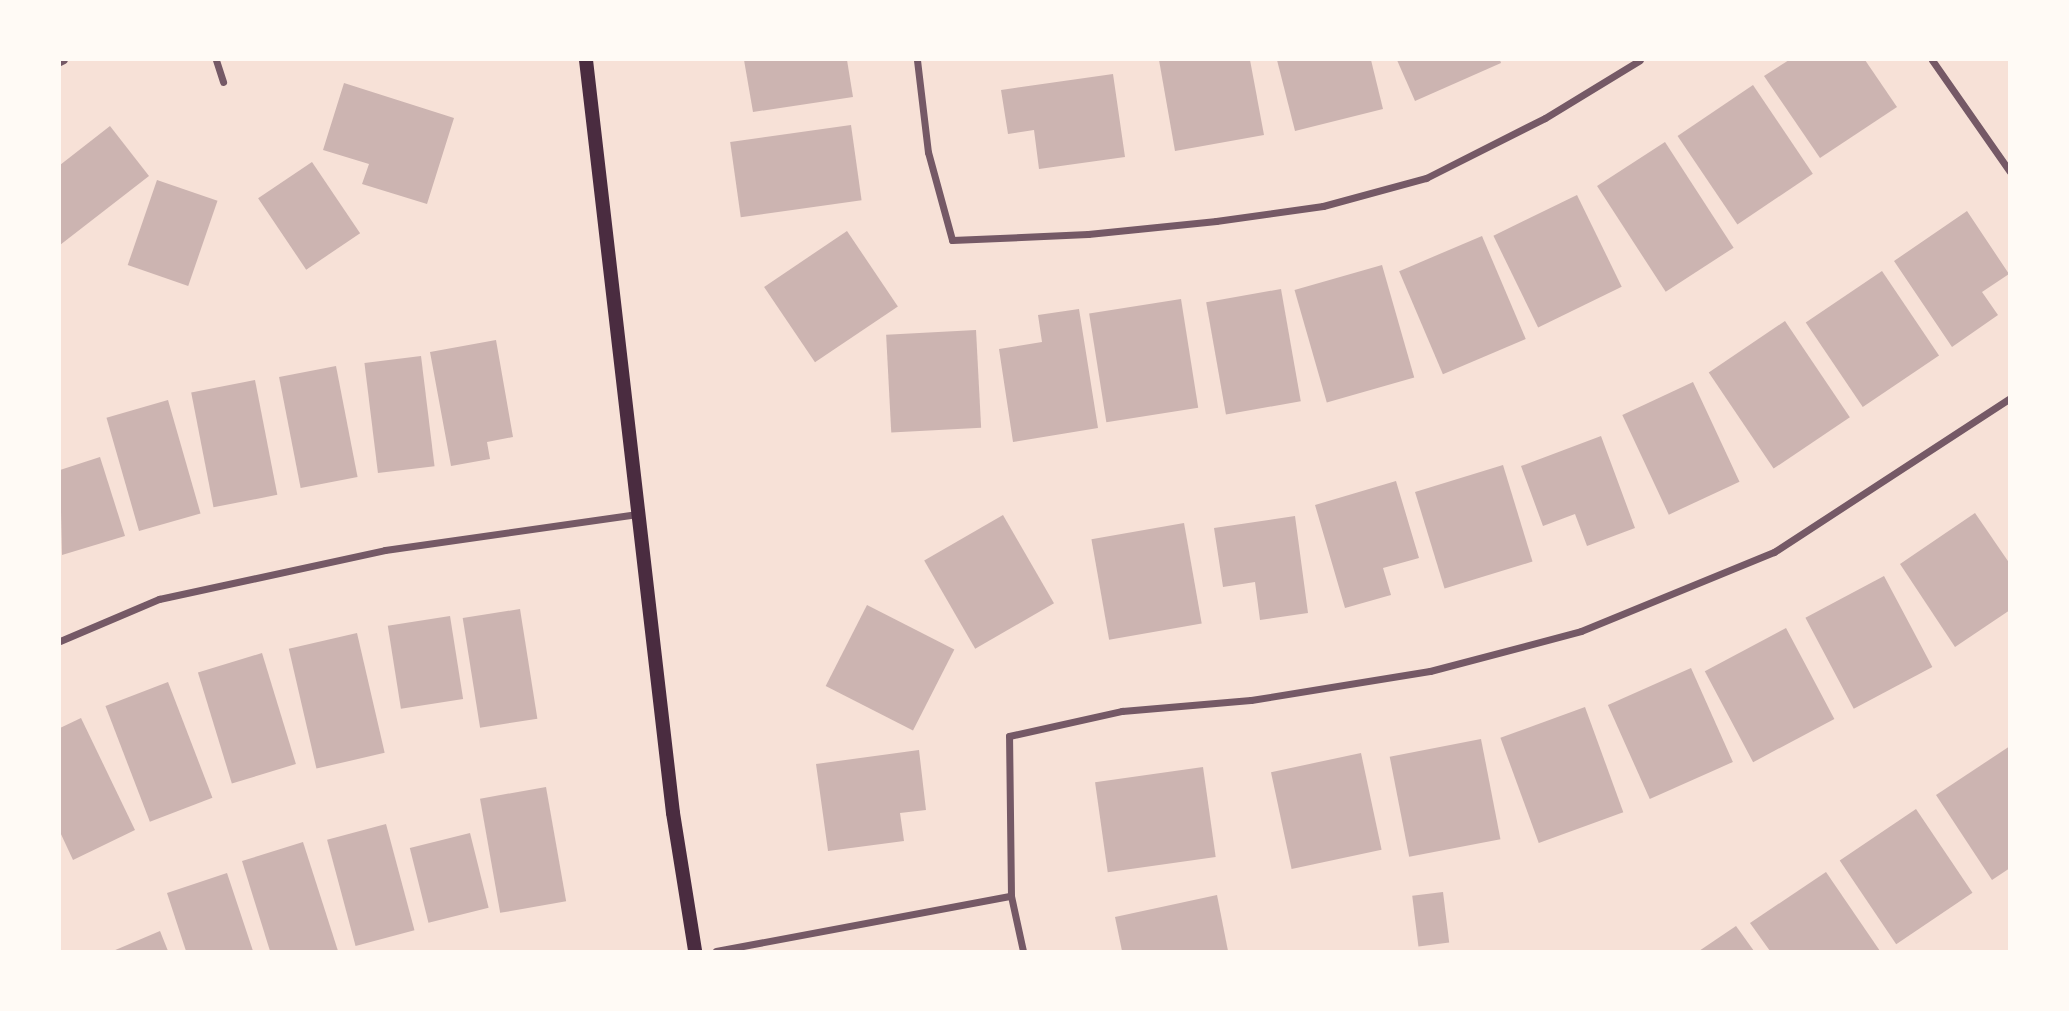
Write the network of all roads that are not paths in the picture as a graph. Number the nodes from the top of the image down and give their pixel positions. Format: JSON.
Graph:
{"nodes":[{"id":1,"x":216,"y":60,"type":"edge"},
{"id":2,"x":586,"y":60,"type":"edge"},
{"id":3,"x":917,"y":60,"type":"edge"},
{"id":4,"x":1640,"y":60,"type":"edge"},
{"id":5,"x":1932,"y":60,"type":"edge"},
{"id":6,"x":223,"y":82,"type":"dead end"},
{"id":7,"x":2010,"y":172,"type":"edge"},
{"id":8,"x":2010,"y":398,"type":"edge"},
{"id":9,"x":637,"y":514,"type":"junction"},
{"id":10,"x":60,"y":641,"type":"edge"},
{"id":11,"x":1011,"y":896,"type":"junction"},
{"id":12,"x":695,"y":951,"type":"edge"},
{"id":13,"x":716,"y":951,"type":"edge"},
{"id":14,"x":1023,"y":951,"type":"edge"}],
"edges":[{"from":1,"to":6,"type":"street"},
{"from":2,"to":9,"type":"main road"},
{"from":3,"to":4,"type":"street"},
{"from":5,"to":7,"type":"street"},
{"from":8,"to":11,"type":"street"},
{"from":9,"to":10,"type":"street"},
{"from":9,"to":12,"type":"main road"},
{"from":11,"to":13,"type":"street"},
{"from":11,"to":14,"type":"street"}]}
